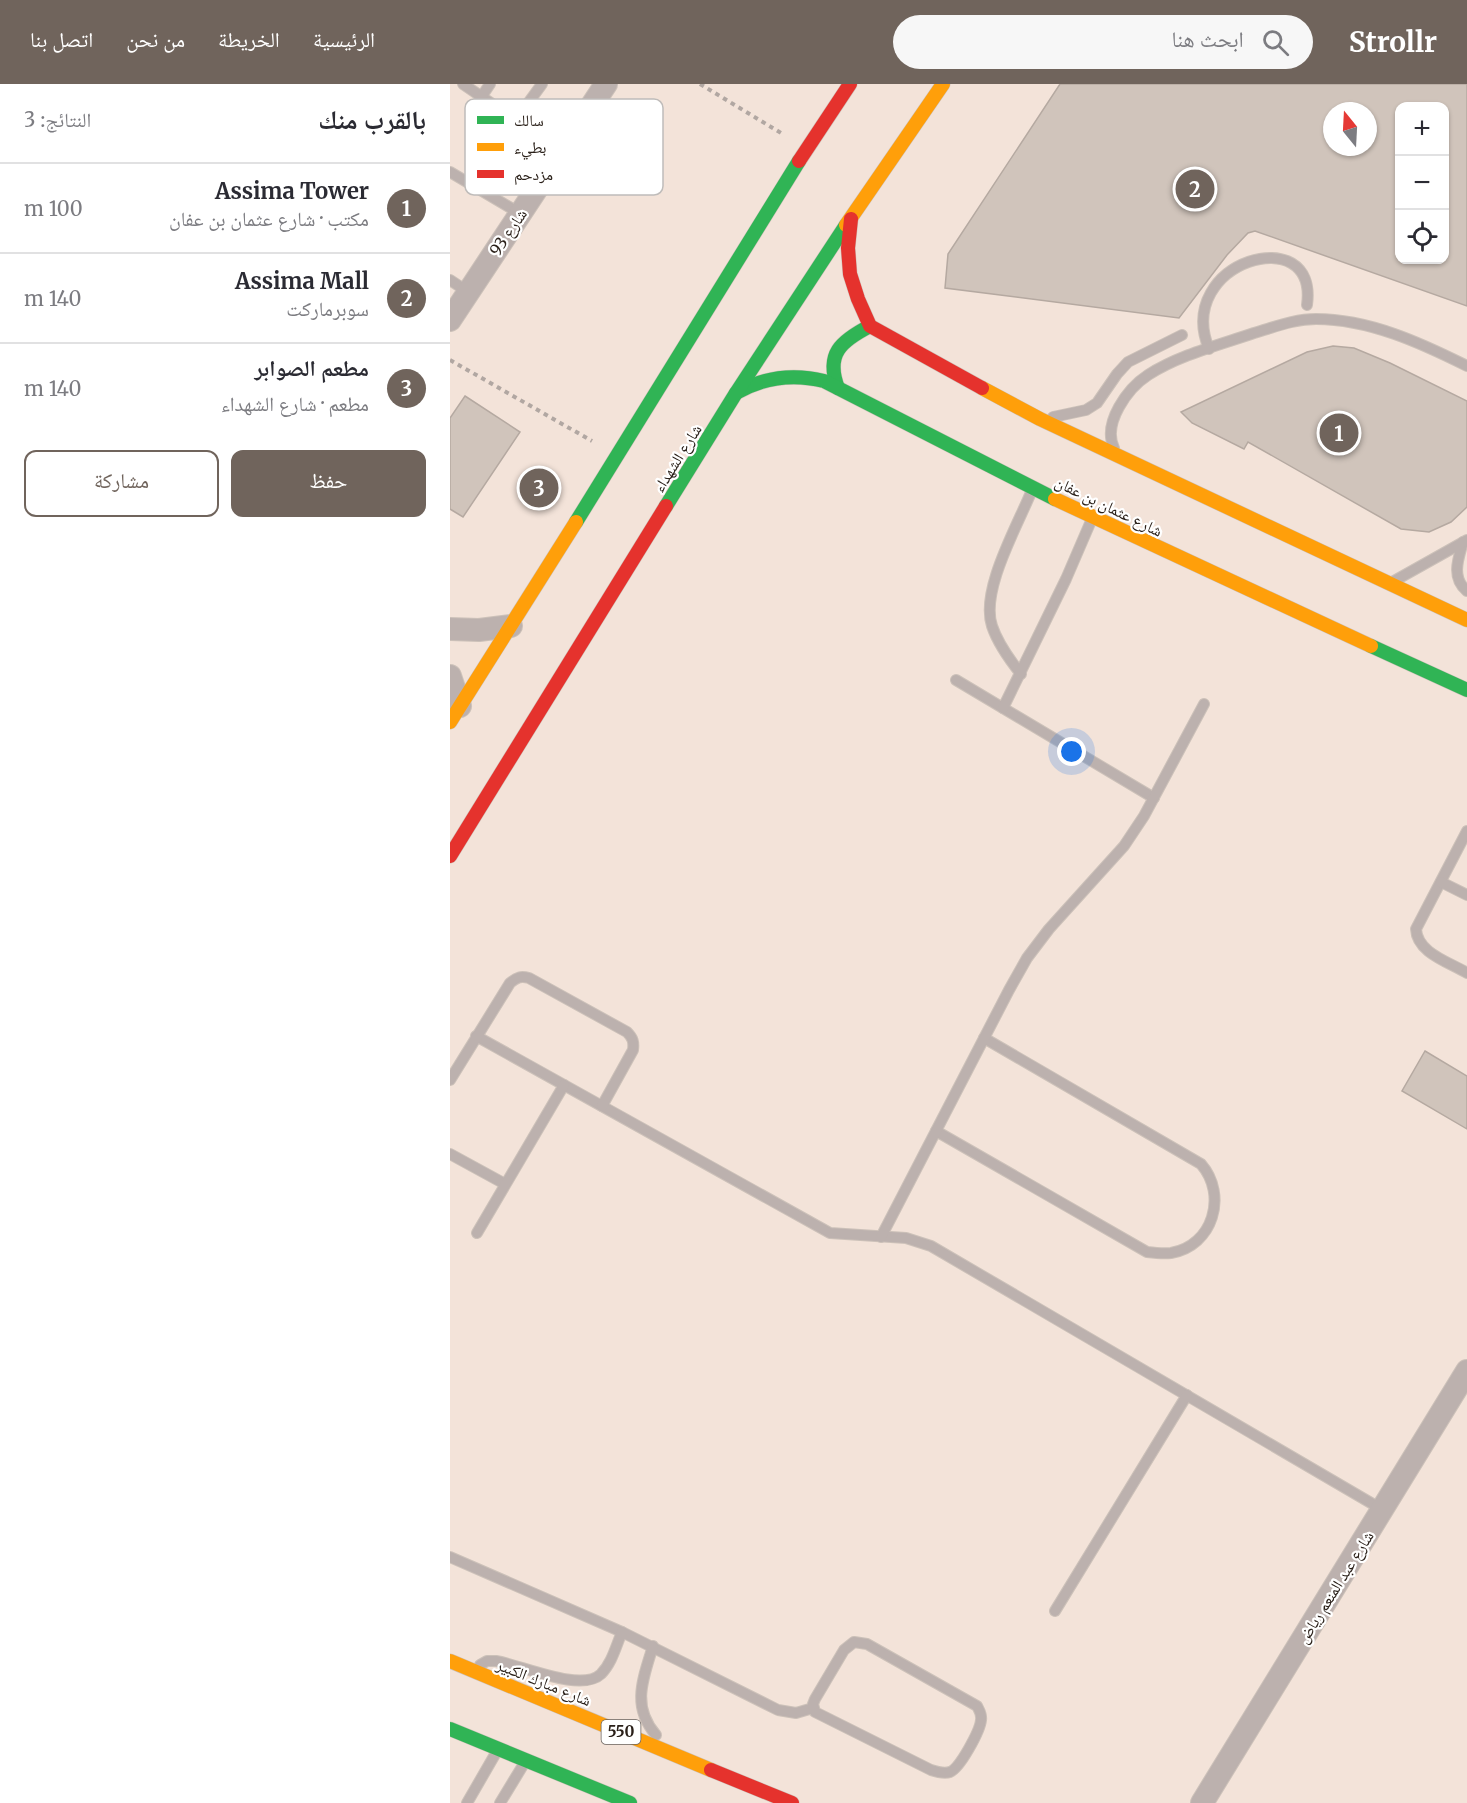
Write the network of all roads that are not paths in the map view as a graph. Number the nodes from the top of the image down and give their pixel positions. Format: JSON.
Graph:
{"nodes":[{"id":1,"x":463,"y":84,"type":"edge"},
{"id":2,"x":490,"y":84,"type":"edge"},
{"id":3,"x":542,"y":84,"type":"edge"},
{"id":4,"x":606,"y":84,"type":"edge"},
{"id":5,"x":850,"y":84,"type":"edge"},
{"id":6,"x":944,"y":86,"type":"edge"},
{"id":7,"x":482,"y":96,"type":"junction"},
{"id":8,"x":486,"y":99,"type":"edge"},
{"id":9,"x":531,"y":99,"type":"edge"},
{"id":10,"x":596,"y":99,"type":"edge"},
{"id":11,"x":450,"y":172,"type":"edge"},
{"id":12,"x":465,"y":181,"type":"edge"},
{"id":13,"x":488,"y":195,"type":"edge"},
{"id":14,"x":532,"y":195,"type":"edge"},
{"id":15,"x":520,"y":214,"type":"junction"},
{"id":16,"x":852,"y":215,"type":"junction"},
{"id":17,"x":459,"y":286,"type":"edge"},
{"id":18,"x":1307,"y":305,"type":"dead end"},
{"id":19,"x":450,"y":320,"type":"edge"},
{"id":20,"x":870,"y":326,"type":"junction"},
{"id":21,"x":1182,"y":334,"type":"dead end"},
{"id":22,"x":1209,"y":348,"type":"junction"},
{"id":23,"x":1467,"y":366,"type":"edge"},
{"id":24,"x":838,"y":388,"type":"junction"},
{"id":25,"x":736,"y":393,"type":"junction"},
{"id":26,"x":1040,"y":419,"type":"junction"},
{"id":27,"x":1118,"y":457,"type":"junction"},
{"id":28,"x":1034,"y":488,"type":"junction"},
{"id":29,"x":1093,"y":518,"type":"junction"},
{"id":30,"x":1465,"y":541,"type":"edge"},
{"id":31,"x":1389,"y":584,"type":"junction"},
{"id":32,"x":1467,"y":591,"type":"edge"},
{"id":33,"x":1467,"y":620,"type":"edge"},
{"id":34,"x":511,"y":626,"type":"junction"},
{"id":35,"x":450,"y":629,"type":"edge"},
{"id":36,"x":1021,"y":674,"type":"junction"},
{"id":37,"x":450,"y":676,"type":"edge"},
{"id":38,"x":956,"y":680,"type":"dead end"},
{"id":39,"x":1467,"y":690,"type":"edge"},
{"id":40,"x":1204,"y":704,"type":"dead end"},
{"id":41,"x":1003,"y":708,"type":"junction"},
{"id":42,"x":455,"y":714,"type":"edge"},
{"id":43,"x":1154,"y":798,"type":"junction"},
{"id":44,"x":1467,"y":831,"type":"edge"},
{"id":45,"x":450,"y":856,"type":"edge"},
{"id":46,"x":1441,"y":882,"type":"junction"},
{"id":47,"x":1467,"y":896,"type":"edge"},
{"id":48,"x":1467,"y":973,"type":"edge"},
{"id":49,"x":476,"y":1036,"type":"junction"},
{"id":50,"x":984,"y":1038,"type":"junction"},
{"id":51,"x":450,"y":1080,"type":"edge"},
{"id":52,"x":564,"y":1085,"type":"junction"},
{"id":53,"x":602,"y":1106,"type":"junction"},
{"id":54,"x":936,"y":1131,"type":"junction"},
{"id":55,"x":450,"y":1154,"type":"edge"},
{"id":56,"x":505,"y":1184,"type":"junction"},
{"id":57,"x":477,"y":1233,"type":"dead end"},
{"id":58,"x":881,"y":1237,"type":"junction"},
{"id":59,"x":1467,"y":1371,"type":"edge"},
{"id":60,"x":1187,"y":1395,"type":"junction"},
{"id":61,"x":1383,"y":1510,"type":"junction"},
{"id":62,"x":450,"y":1557,"type":"edge"},
{"id":63,"x":1055,"y":1611,"type":"dead end"},
{"id":64,"x":622,"y":1632,"type":"junction"},
{"id":65,"x":653,"y":1646,"type":"junction"},
{"id":66,"x":450,"y":1661,"type":"edge"},
{"id":67,"x":473,"y":1671,"type":"junction"},
{"id":68,"x":813,"y":1708,"type":"junction"},
{"id":69,"x":450,"y":1729,"type":"edge"},
{"id":70,"x":499,"y":1748,"type":"junction"},
{"id":71,"x":679,"y":1755,"type":"junction"},
{"id":72,"x":526,"y":1760,"type":"junction"},
{"id":73,"x":467,"y":1803,"type":"edge"},
{"id":74,"x":500,"y":1803,"type":"edge"},
{"id":75,"x":630,"y":1803,"type":"edge"},
{"id":76,"x":792,"y":1803,"type":"edge"},
{"id":77,"x":1202,"y":1803,"type":"edge"}],
"edges":[{"from":1,"to":7,"type":"lane"},
{"from":2,"to":7,"type":"lane"},
{"from":3,"to":9,"type":"lane"},
{"from":4,"to":10,"type":"street","name":"شارع 93"},
{"from":5,"to":34,"type":"main road"},
{"from":6,"to":16,"type":"main road","name":"شارع الشهداء"},
{"from":7,"to":8,"type":"lane"},
{"from":11,"to":12,"type":"lane"},
{"from":13,"to":15,"type":"lane"},
{"from":14,"to":15,"type":"street","name":"شارع 93"},
{"from":15,"to":17,"type":"street","name":"شارع 93"},
{"from":16,"to":20,"type":"main road"},
{"from":16,"to":25,"type":"main road","name":"شارع الشهداء"},
{"from":17,"to":19,"type":"street","name":"شارع 93"},
{"from":18,"to":22,"type":"lane"},
{"from":20,"to":24,"type":"main road"},
{"from":20,"to":26,"type":"main road"},
{"from":21,"to":26,"type":"lane"},
{"from":22,"to":23,"type":"lane"},
{"from":22,"to":27,"type":"lane"},
{"from":24,"to":25,"type":"main road","name":"شارع عثمان بن عفان"},
{"from":24,"to":28,"type":"main road","name":"شارع عثمان بن عفان"},
{"from":25,"to":45,"type":"main road","name":"شارع الشهداء"},
{"from":26,"to":27,"type":"main road"},
{"from":27,"to":31,"type":"main road"},
{"from":28,"to":29,"type":"main road","name":"شارع عثمان بن عفان"},
{"from":28,"to":36,"type":"lane"},
{"from":29,"to":36,"type":"lane"},
{"from":29,"to":39,"type":"main road","name":"شارع عثمان بن عفان"},
{"from":30,"to":31,"type":"lane"},
{"from":30,"to":32,"type":"lane"},
{"from":31,"to":33,"type":"main road"},
{"from":34,"to":35,"type":"street"},
{"from":34,"to":42,"type":"main road"},
{"from":36,"to":41,"type":"lane"},
{"from":37,"to":42,"type":"street"},
{"from":38,"to":41,"type":"lane"},
{"from":40,"to":43,"type":"lane"},
{"from":41,"to":43,"type":"lane"},
{"from":43,"to":50,"type":"lane"},
{"from":44,"to":46,"type":"lane"},
{"from":46,"to":47,"type":"lane"},
{"from":46,"to":48,"type":"lane"},
{"from":49,"to":51,"type":"lane"},
{"from":49,"to":52,"type":"lane"},
{"from":49,"to":53,"type":"lane"},
{"from":50,"to":54,"type":"lane"},
{"from":50,"to":54,"type":"lane"},
{"from":52,"to":53,"type":"lane"},
{"from":52,"to":56,"type":"lane"},
{"from":53,"to":58,"type":"lane"},
{"from":54,"to":58,"type":"lane"},
{"from":55,"to":56,"type":"lane"},
{"from":56,"to":57,"type":"lane"},
{"from":58,"to":60,"type":"lane"},
{"from":59,"to":61,"type":"street","name":"شارع عبد المنعم رياض"},
{"from":60,"to":61,"type":"lane"},
{"from":60,"to":63,"type":"lane"},
{"from":61,"to":77,"type":"street","name":"شارع عبد المنعم رياض"},
{"from":62,"to":64,"type":"lane"},
{"from":64,"to":65,"type":"lane"},
{"from":64,"to":67,"type":"lane"},
{"from":65,"to":68,"type":"lane"},
{"from":65,"to":71,"type":"lane"},
{"from":66,"to":67,"type":"main road","name":"شارع مبارك الكبير","number":"550"},
{"from":67,"to":71,"type":"main road","name":"شارع مبارك الكبير","number":"550"},
{"from":68,"to":68,"type":"lane"},
{"from":69,"to":70,"type":"main road"},
{"from":70,"to":72,"type":"main road"},
{"from":70,"to":73,"type":"lane"},
{"from":71,"to":76,"type":"main road","name":"شارع مبارك الكبير","number":"550"},
{"from":72,"to":74,"type":"lane"},
{"from":72,"to":75,"type":"main road"}]}
